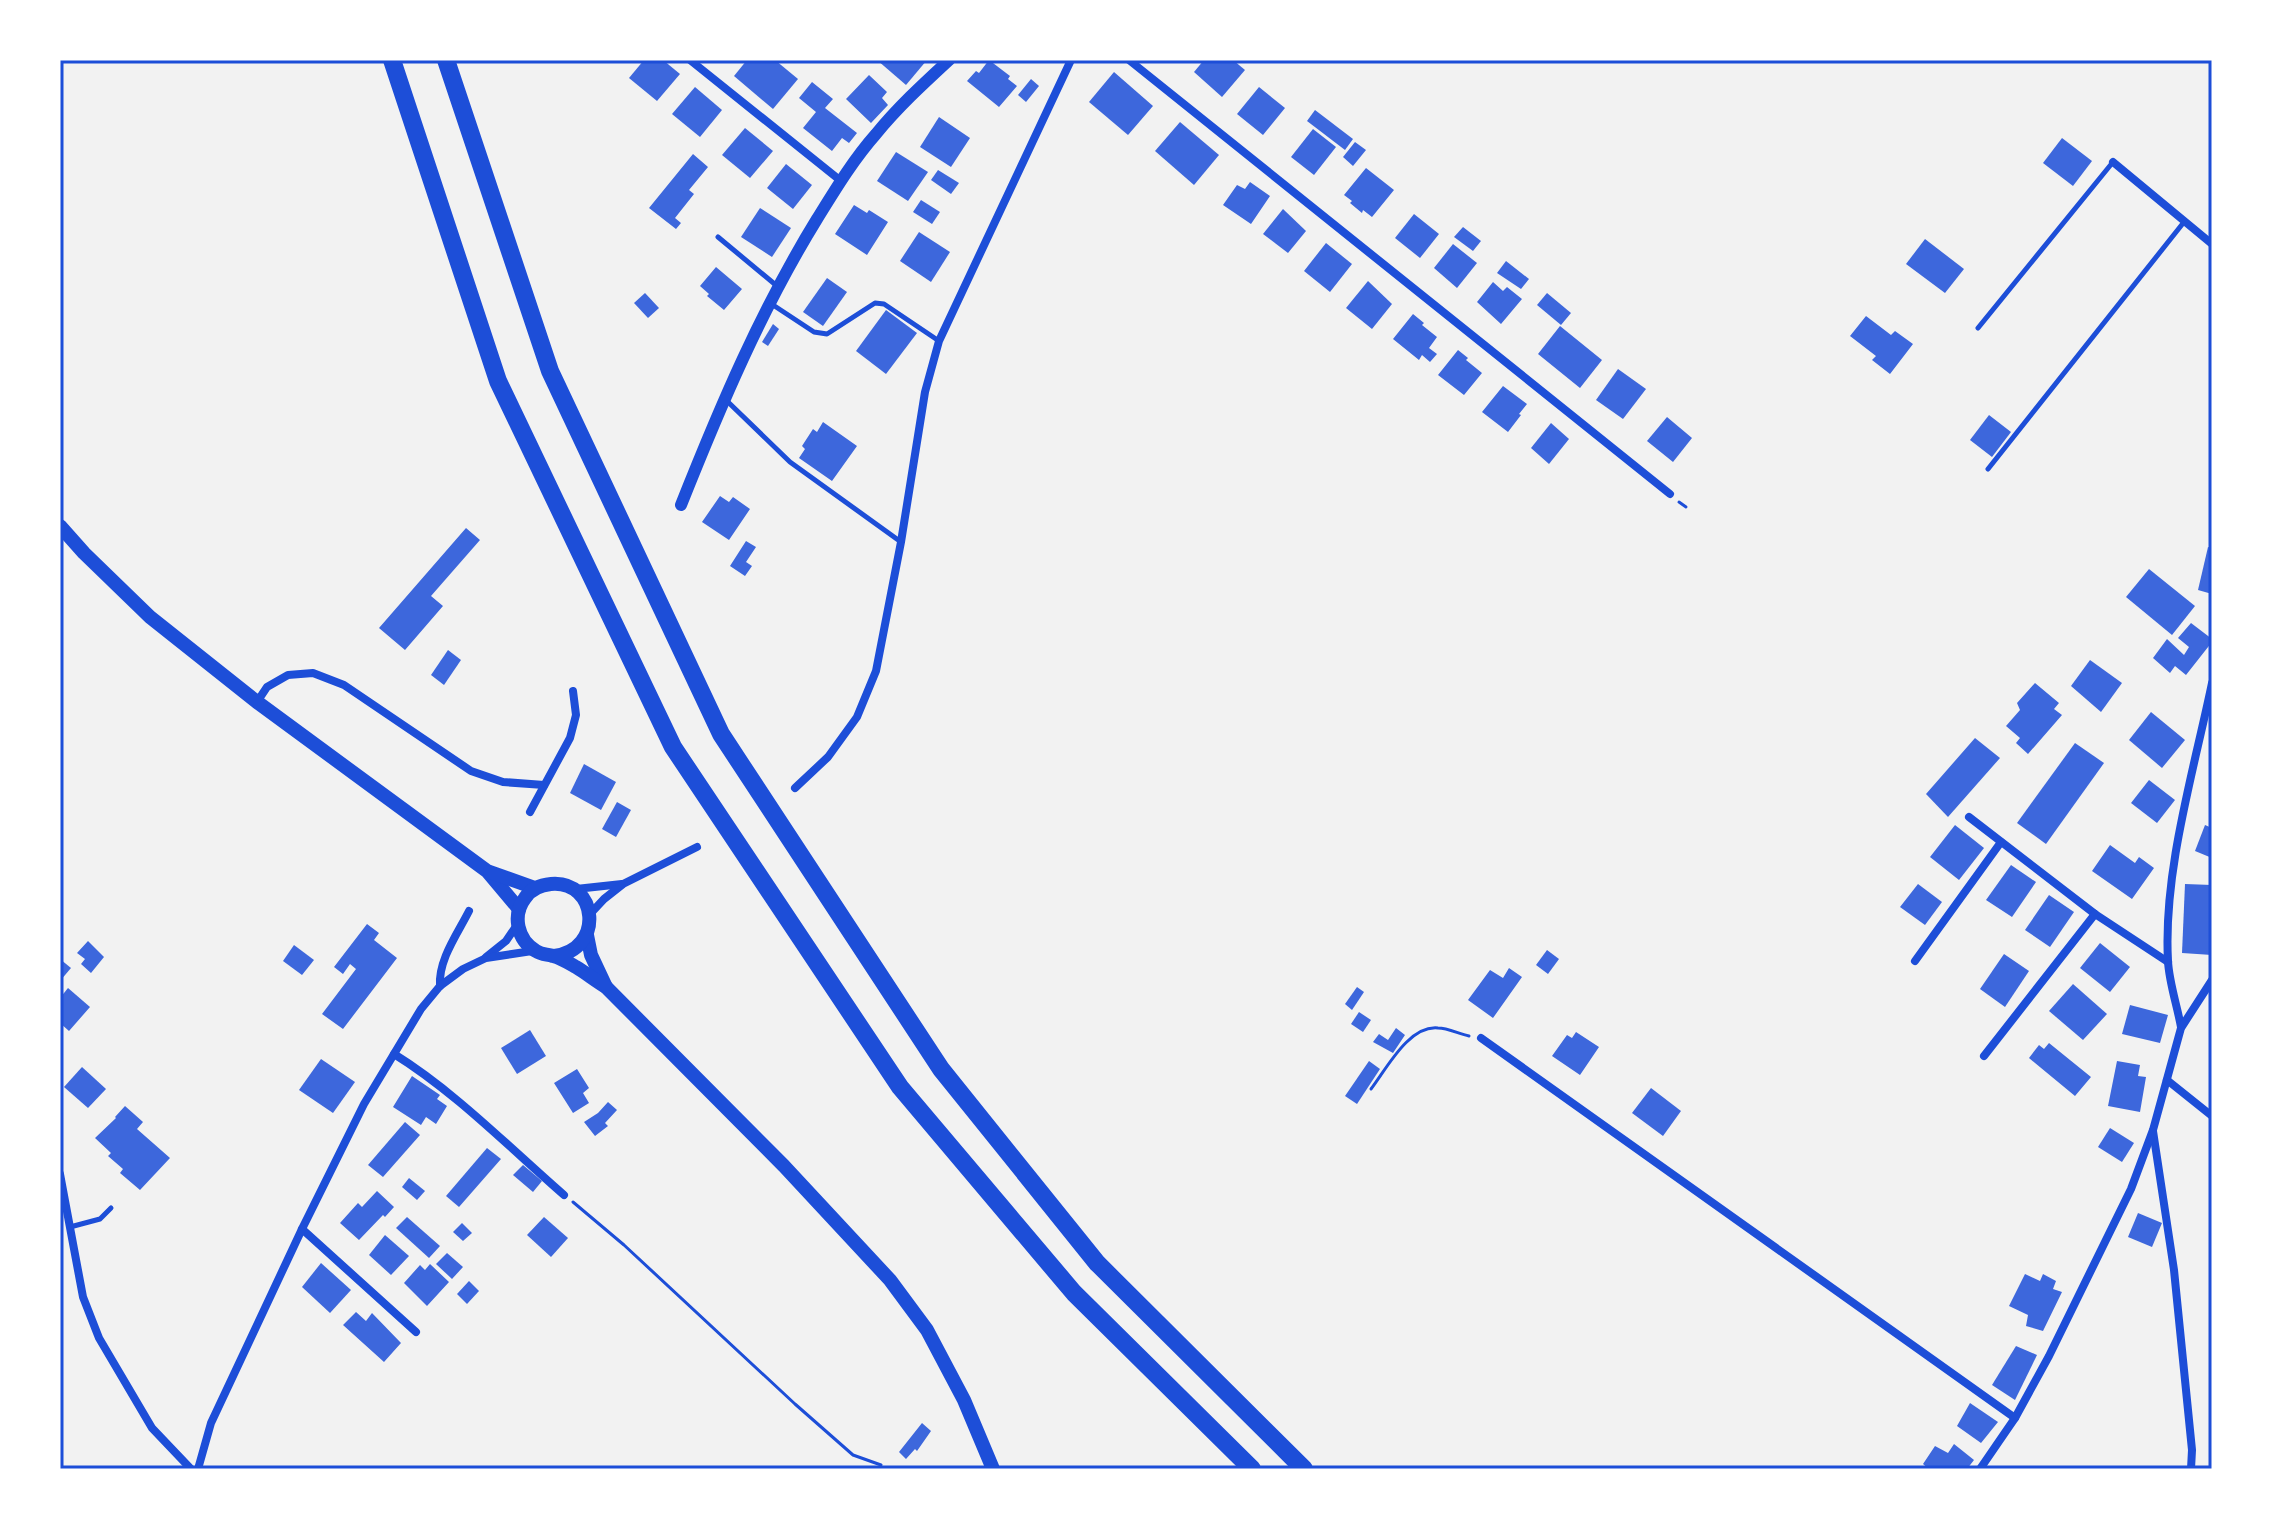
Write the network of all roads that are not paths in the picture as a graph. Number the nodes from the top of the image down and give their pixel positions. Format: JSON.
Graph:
{"nodes":[{"id":1,"x":392,"y":60,"type":"edge"},
{"id":2,"x":446,"y":60,"type":"edge"},
{"id":3,"x":690,"y":60,"type":"edge"},
{"id":4,"x":949,"y":60,"type":"edge"},
{"id":5,"x":1071,"y":60,"type":"edge"},
{"id":6,"x":1129,"y":60,"type":"edge"},
{"id":7,"x":2113,"y":162,"type":"joint"},
{"id":8,"x":841,"y":181,"type":"junction"},
{"id":9,"x":2184,"y":222,"type":"junction"},
{"id":10,"x":718,"y":237,"type":"dead end"},
{"id":11,"x":2212,"y":244,"type":"edge"},
{"id":12,"x":777,"y":286,"type":"junction"},
{"id":13,"x":769,"y":302,"type":"junction"},
{"id":14,"x":1978,"y":328,"type":"dead end"},
{"id":15,"x":939,"y":341,"type":"junction"},
{"id":16,"x":724,"y":398,"type":"junction"},
{"id":17,"x":1988,"y":469,"type":"dead end"},
{"id":18,"x":1670,"y":494,"type":"dead end"},
{"id":19,"x":681,"y":505,"type":"dead end"},
{"id":20,"x":60,"y":526,"type":"edge"},
{"id":21,"x":901,"y":542,"type":"junction"},
{"id":22,"x":2212,"y":683,"type":"edge"},
{"id":23,"x":573,"y":691,"type":"dead end"},
{"id":24,"x":257,"y":702,"type":"junction"},
{"id":25,"x":544,"y":785,"type":"junction"},
{"id":26,"x":795,"y":788,"type":"dead end"},
{"id":27,"x":530,"y":812,"type":"dead end"},
{"id":28,"x":1969,"y":817,"type":"dead end"},
{"id":29,"x":2001,"y":842,"type":"junction"},
{"id":30,"x":697,"y":847,"type":"dead end"},
{"id":31,"x":487,"y":871,"type":"junction"},
{"id":32,"x":623,"y":884,"type":"junction"},
{"id":33,"x":535,"y":888,"type":"junction"},
{"id":34,"x":573,"y":889,"type":"junction"},
{"id":35,"x":469,"y":911,"type":"dead end"},
{"id":36,"x":590,"y":914,"type":"junction"},
{"id":37,"x":2095,"y":914,"type":"junction"},
{"id":38,"x":518,"y":917,"type":"junction"},
{"id":39,"x":587,"y":935,"type":"junction"},
{"id":40,"x":534,"y":950,"type":"junction"},
{"id":41,"x":554,"y":956,"type":"junction"},
{"id":42,"x":486,"y":958,"type":"junction"},
{"id":43,"x":1915,"y":961,"type":"dead end"},
{"id":44,"x":2168,"y":962,"type":"junction"},
{"id":45,"x":2212,"y":980,"type":"edge"},
{"id":46,"x":440,"y":986,"type":"junction"},
{"id":47,"x":606,"y":987,"type":"junction"},
{"id":48,"x":2181,"y":1028,"type":"junction"},
{"id":49,"x":1481,"y":1038,"type":"road end"},
{"id":50,"x":394,"y":1054,"type":"junction"},
{"id":51,"x":1984,"y":1056,"type":"dead end"},
{"id":52,"x":2167,"y":1080,"type":"junction"},
{"id":53,"x":2212,"y":1116,"type":"edge"},
{"id":54,"x":2153,"y":1130,"type":"junction"},
{"id":55,"x":60,"y":1174,"type":"edge"},
{"id":56,"x":564,"y":1195,"type":"road end"},
{"id":57,"x":111,"y":1208,"type":"dead end"},
{"id":58,"x":69,"y":1227,"type":"junction"},
{"id":59,"x":302,"y":1229,"type":"junction"},
{"id":60,"x":416,"y":1332,"type":"dead end"},
{"id":61,"x":2015,"y":1418,"type":"junction"},
{"id":62,"x":191,"y":1469,"type":"edge"},
{"id":63,"x":198,"y":1469,"type":"edge"},
{"id":64,"x":993,"y":1469,"type":"edge"},
{"id":65,"x":1252,"y":1469,"type":"edge"},
{"id":66,"x":1304,"y":1469,"type":"edge"},
{"id":67,"x":1980,"y":1469,"type":"edge"},
{"id":68,"x":2191,"y":1469,"type":"edge"}],
"edges":[{"from":1,"to":65,"type":"highway"},
{"from":2,"to":66,"type":"highway"},
{"from":3,"to":8,"type":"street"},
{"from":4,"to":8,"type":"street"},
{"from":5,"to":15,"type":"street"},
{"from":6,"to":18,"type":"street"},
{"from":7,"to":9,"type":"street"},
{"from":7,"to":14,"type":"lane"},
{"from":8,"to":12,"type":"street"},
{"from":9,"to":11,"type":"street"},
{"from":9,"to":17,"type":"lane"},
{"from":10,"to":12,"type":"lane"},
{"from":12,"to":13,"type":"street"},
{"from":13,"to":15,"type":"lane"},
{"from":13,"to":16,"type":"street"},
{"from":15,"to":21,"type":"street"},
{"from":16,"to":19,"type":"street"},
{"from":16,"to":21,"type":"lane"},
{"from":20,"to":24,"type":"main road"},
{"from":21,"to":26,"type":"street"},
{"from":22,"to":44,"type":"street"},
{"from":23,"to":25,"type":"street"},
{"from":24,"to":25,"type":"street"},
{"from":24,"to":31,"type":"main road"},
{"from":25,"to":27,"type":"street"},
{"from":28,"to":29,"type":"street"},
{"from":29,"to":37,"type":"street"},
{"from":29,"to":43,"type":"street"},
{"from":30,"to":32,"type":"street"},
{"from":31,"to":33,"type":"main road"},
{"from":31,"to":38,"type":"main road"},
{"from":32,"to":34,"type":"street"},
{"from":32,"to":36,"type":"street"},
{"from":33,"to":34,"type":"main road"},
{"from":33,"to":38,"type":"main road"},
{"from":34,"to":36,"type":"main road"},
{"from":35,"to":46,"type":"street"},
{"from":36,"to":39,"type":"main road"},
{"from":37,"to":44,"type":"street"},
{"from":37,"to":51,"type":"street"},
{"from":38,"to":40,"type":"main road"},
{"from":38,"to":42,"type":"street"},
{"from":39,"to":41,"type":"main road"},
{"from":39,"to":47,"type":"main road"},
{"from":40,"to":41,"type":"main road"},
{"from":40,"to":42,"type":"street"},
{"from":41,"to":47,"type":"main road"},
{"from":42,"to":46,"type":"street"},
{"from":44,"to":48,"type":"street"},
{"from":45,"to":48,"type":"street"},
{"from":46,"to":50,"type":"street"},
{"from":47,"to":64,"type":"main road"},
{"from":48,"to":52,"type":"street"},
{"from":49,"to":61,"type":"street"},
{"from":50,"to":56,"type":"street"},
{"from":50,"to":59,"type":"street"},
{"from":52,"to":53,"type":"street"},
{"from":52,"to":54,"type":"street"},
{"from":54,"to":61,"type":"street"},
{"from":54,"to":68,"type":"street"},
{"from":55,"to":58,"type":"street"},
{"from":57,"to":58,"type":"lane"},
{"from":58,"to":62,"type":"street"},
{"from":59,"to":60,"type":"street"},
{"from":59,"to":63,"type":"street"},
{"from":61,"to":67,"type":"street"}]}
